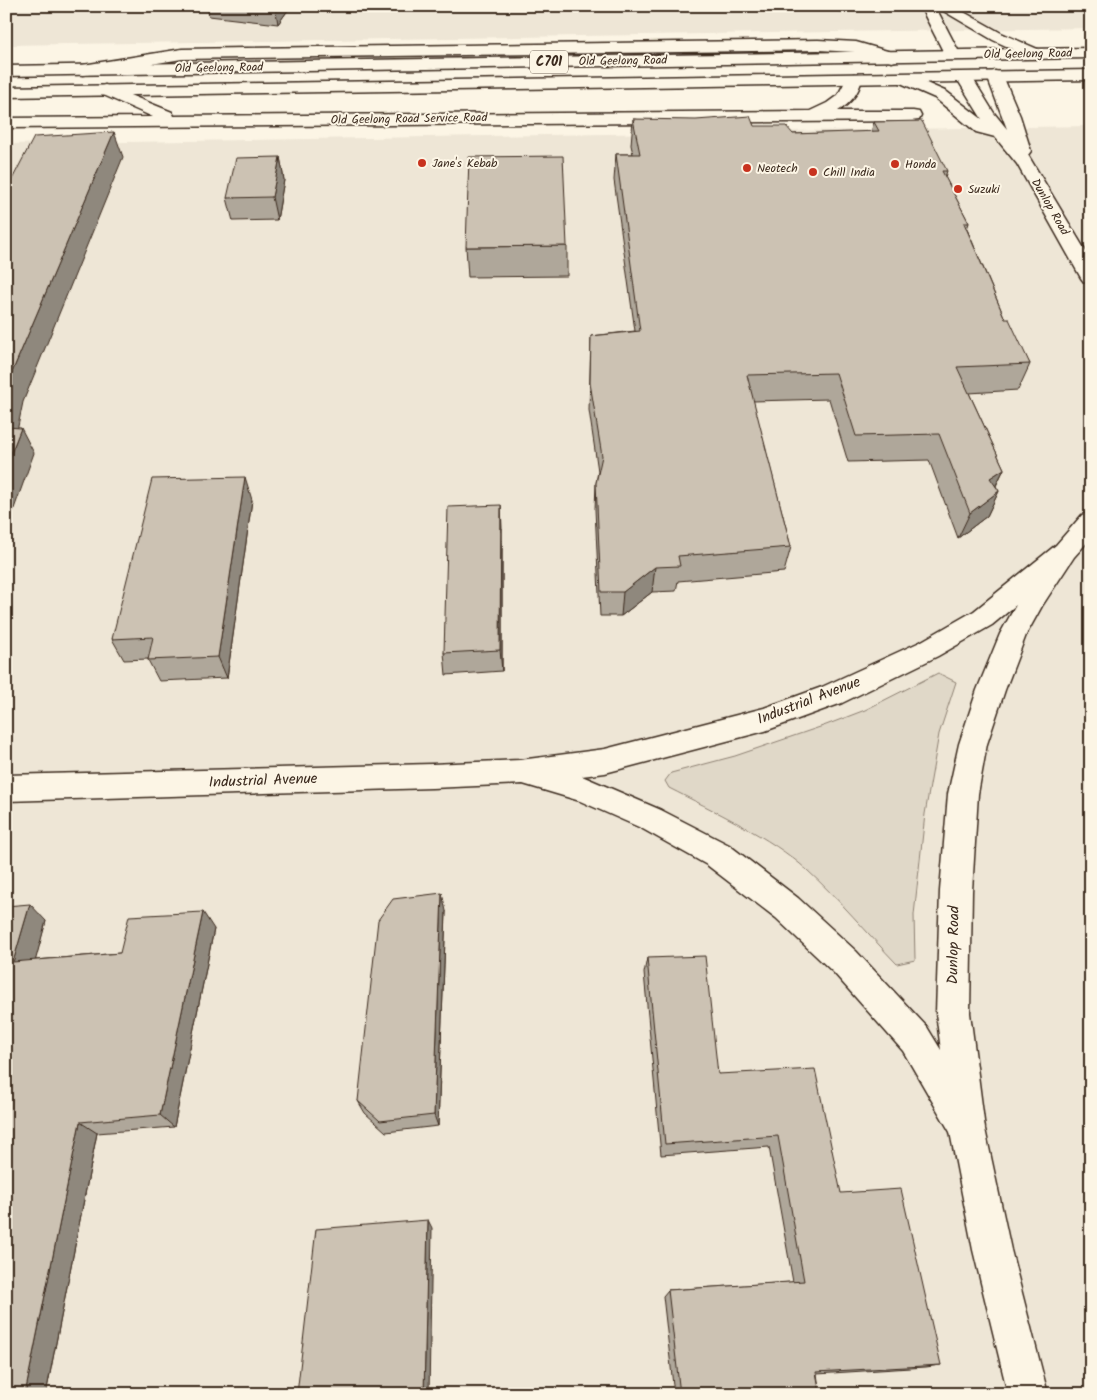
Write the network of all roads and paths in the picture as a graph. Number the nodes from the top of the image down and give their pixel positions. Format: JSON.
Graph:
{"nodes":[{"id":1,"x":927,"y":6,"type":"edge"},
{"id":2,"x":935,"y":6,"type":"edge"},
{"id":3,"x":942,"y":6,"type":"edge"},
{"id":4,"x":658,"y":47,"type":"junction"},
{"id":5,"x":1091,"y":53,"type":"edge"},
{"id":6,"x":1036,"y":54,"type":"junction"},
{"id":7,"x":984,"y":55,"type":"junction"},
{"id":8,"x":953,"y":56,"type":"junction"},
{"id":9,"x":892,"y":57,"type":"junction"},
{"id":10,"x":797,"y":59,"type":"junction"},
{"id":11,"x":712,"y":60,"type":"junction"},
{"id":12,"x":83,"y":70,"type":"junction"},
{"id":13,"x":6,"y":71,"type":"edge"},
{"id":14,"x":994,"y":76,"type":"junction"},
{"id":15,"x":1091,"y":76,"type":"edge"},
{"id":16,"x":964,"y":77,"type":"junction"},
{"id":17,"x":902,"y":78,"type":"junction"},
{"id":18,"x":854,"y":79,"type":"junction"},
{"id":19,"x":106,"y":90,"type":"junction"},
{"id":20,"x":6,"y":92,"type":"edge"},
{"id":21,"x":812,"y":116,"type":"junction"},
{"id":22,"x":913,"y":116,"type":"dead end"},
{"id":23,"x":179,"y":121,"type":"junction"},
{"id":24,"x":6,"y":123,"type":"edge"},
{"id":25,"x":1004,"y":136,"type":"junction"},
{"id":26,"x":1024,"y":162,"type":"junction"},
{"id":27,"x":1091,"y":278,"type":"edge"},
{"id":28,"x":1091,"y":521,"type":"edge"},
{"id":29,"x":1065,"y":552,"type":"junction"},
{"id":30,"x":520,"y":772,"type":"junction"},
{"id":31,"x":6,"y":788,"type":"edge"},
{"id":32,"x":967,"y":1128,"type":"junction"},
{"id":33,"x":1028,"y":1394,"type":"edge"}],
"edges":[{"from":1,"to":8,"type":"street","name":"Dunlop Road"},
{"from":2,"to":7,"type":"street","name":"Dunlop Road"},
{"from":3,"to":6,"type":"street"},
{"from":4,"to":9,"type":"street"},
{"from":4,"to":11,"type":"street"},
{"from":4,"to":12,"type":"street"},
{"from":5,"to":6,"type":"street","name":"Old Geelong Road","number":"C701"},
{"from":6,"to":7,"type":"street","name":"Old Geelong Road","number":"C701"},
{"from":7,"to":8,"type":"street","name":"Old Geelong Road","number":"C701"},
{"from":7,"to":14,"type":"street","name":"Dunlop Road"},
{"from":8,"to":9,"type":"street","name":"Old Geelong Road","number":"C701"},
{"from":8,"to":16,"type":"street","name":"Dunlop Road"},
{"from":9,"to":10,"type":"street","name":"Old Geelong Road","number":"C701"},
{"from":10,"to":11,"type":"street","name":"Old Geelong Road","number":"C701"},
{"from":10,"to":18,"type":"street"},
{"from":11,"to":12,"type":"street","name":"Old Geelong Road","number":"C701"},
{"from":12,"to":13,"type":"street","name":"Old Geelong Road","number":"C701"},
{"from":14,"to":15,"type":"street","name":"Old Geelong Road","number":"C701"},
{"from":14,"to":16,"type":"street","name":"Old Geelong Road","number":"C701"},
{"from":14,"to":26,"type":"street","name":"Dunlop Road"},
{"from":16,"to":17,"type":"street","name":"Old Geelong Road","number":"C701"},
{"from":16,"to":25,"type":"street","name":"Dunlop Road"},
{"from":17,"to":18,"type":"street","name":"Old Geelong Road","number":"C701"},
{"from":17,"to":25,"type":"street"},
{"from":18,"to":19,"type":"street","name":"Old Geelong Road","number":"C701"},
{"from":18,"to":21,"type":"street","name":"Old Geelong Road Service Road"},
{"from":19,"to":20,"type":"street","name":"Old Geelong Road","number":"C701"},
{"from":19,"to":23,"type":"street"},
{"from":21,"to":22,"type":"street","name":"Old Geelong Road Service Road"},
{"from":21,"to":23,"type":"street","name":"Old Geelong Road Service Road"},
{"from":23,"to":24,"type":"street","name":"Old Geelong Road Service Road"},
{"from":25,"to":26,"type":"street","name":"Dunlop Road"},
{"from":26,"to":27,"type":"street","name":"Dunlop Road"},
{"from":28,"to":29,"type":"street","name":"Dunlop Road"},
{"from":29,"to":30,"type":"street","name":"Industrial Avenue"},
{"from":29,"to":32,"type":"street","name":"Dunlop Road"},
{"from":30,"to":31,"type":"street","name":"Industrial Avenue"},
{"from":30,"to":32,"type":"street","name":"Industrial Avenue"},
{"from":32,"to":33,"type":"street","name":"Dunlop Road"}]}
